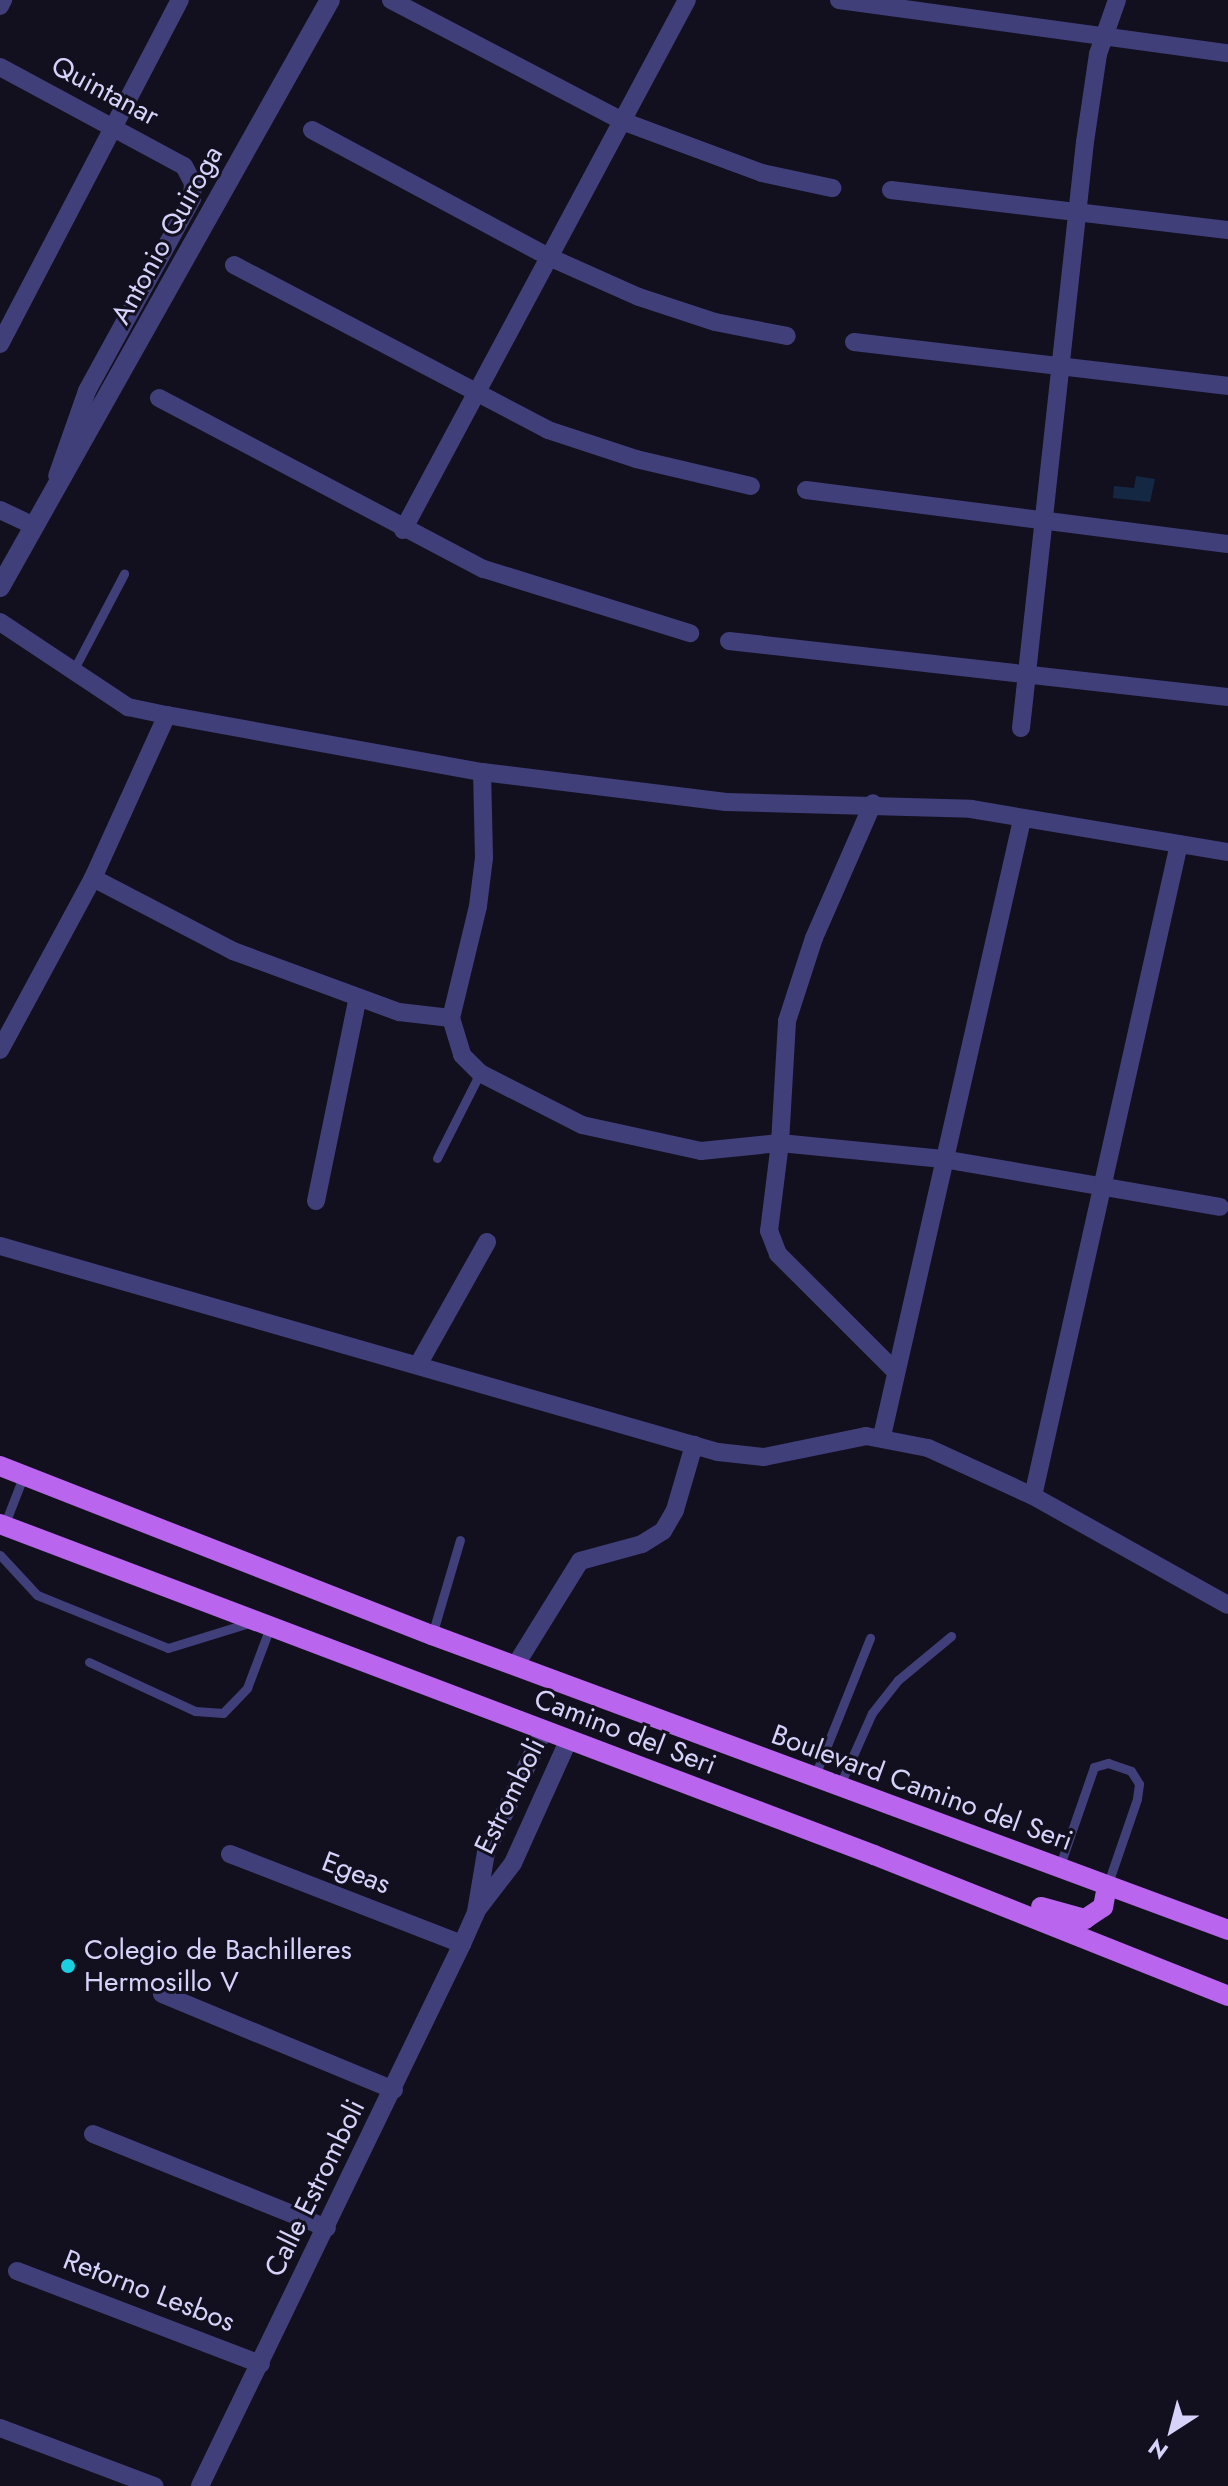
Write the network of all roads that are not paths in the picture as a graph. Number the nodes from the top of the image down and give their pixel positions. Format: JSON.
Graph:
{"nodes":[{"id":1,"x":3,"y":0,"type":"edge"},
{"id":2,"x":180,"y":0,"type":"edge"},
{"id":3,"x":330,"y":0,"type":"edge"},
{"id":4,"x":391,"y":0,"type":"edge"},
{"id":5,"x":687,"y":0,"type":"edge"},
{"id":6,"x":839,"y":0,"type":"edge"},
{"id":7,"x":1117,"y":0,"type":"edge"},
{"id":8,"x":0,"y":6,"type":"edge"},
{"id":9,"x":1102,"y":38,"type":"junction"},
{"id":10,"x":1228,"y":53,"type":"edge"},
{"id":11,"x":0,"y":67,"type":"edge"},
{"id":12,"x":622,"y":121,"type":"junction"},
{"id":13,"x":112,"y":126,"type":"junction"},
{"id":14,"x":312,"y":130,"type":"dead end"},
{"id":15,"x":832,"y":188,"type":"dead end"},
{"id":16,"x":891,"y":190,"type":"dead end"},
{"id":17,"x":1078,"y":212,"type":"junction"},
{"id":18,"x":1228,"y":230,"type":"edge"},
{"id":19,"x":549,"y":257,"type":"junction"},
{"id":20,"x":234,"y":265,"type":"dead end"},
{"id":21,"x":787,"y":336,"type":"dead end"},
{"id":22,"x":854,"y":342,"type":"dead end"},
{"id":23,"x":0,"y":344,"type":"edge"},
{"id":24,"x":1060,"y":364,"type":"junction"},
{"id":25,"x":1228,"y":386,"type":"edge"},
{"id":26,"x":475,"y":396,"type":"junction"},
{"id":27,"x":159,"y":398,"type":"dead end"},
{"id":28,"x":751,"y":486,"type":"dead end"},
{"id":29,"x":806,"y":490,"type":"dead end"},
{"id":30,"x":50,"y":496,"type":"junction"},
{"id":31,"x":0,"y":510,"type":"edge"},
{"id":32,"x":1042,"y":518,"type":"junction"},
{"id":33,"x":34,"y":526,"type":"junction"},
{"id":34,"x":403,"y":530,"type":"junction"},
{"id":35,"x":1228,"y":544,"type":"edge"},
{"id":36,"x":124,"y":574,"type":"dead end"},
{"id":37,"x":0,"y":587,"type":"edge"},
{"id":38,"x":0,"y":622,"type":"edge"},
{"id":39,"x":690,"y":633,"type":"dead end"},
{"id":40,"x":729,"y":641,"type":"dead end"},
{"id":41,"x":73,"y":671,"type":"junction"},
{"id":42,"x":1026,"y":674,"type":"junction"},
{"id":43,"x":1228,"y":697,"type":"edge"},
{"id":44,"x":167,"y":715,"type":"junction"},
{"id":45,"x":1021,"y":728,"type":"dead end"},
{"id":46,"x":482,"y":772,"type":"junction"},
{"id":47,"x":873,"y":803,"type":"junction"},
{"id":48,"x":1022,"y":820,"type":"junction"},
{"id":49,"x":1179,"y":844,"type":"junction"},
{"id":50,"x":1228,"y":852,"type":"edge"},
{"id":51,"x":93,"y":878,"type":"junction"},
{"id":52,"x":358,"y":997,"type":"junction"},
{"id":53,"x":451,"y":1018,"type":"junction"},
{"id":54,"x":0,"y":1050,"type":"edge"},
{"id":55,"x":480,"y":1073,"type":"junction"},
{"id":56,"x":780,"y":1143,"type":"junction"},
{"id":57,"x":437,"y":1158,"type":"dead end"},
{"id":58,"x":943,"y":1159,"type":"junction"},
{"id":59,"x":1106,"y":1184,"type":"junction"},
{"id":60,"x":316,"y":1201,"type":"dead end"},
{"id":61,"x":1220,"y":1207,"type":"dead end"},
{"id":62,"x":487,"y":1242,"type":"dead end"},
{"id":63,"x":0,"y":1246,"type":"edge"},
{"id":64,"x":418,"y":1365,"type":"junction"},
{"id":65,"x":896,"y":1372,"type":"junction"},
{"id":66,"x":882,"y":1436,"type":"junction"},
{"id":67,"x":694,"y":1445,"type":"junction"},
{"id":68,"x":0,"y":1466,"type":"edge"},
{"id":69,"x":24,"y":1475,"type":"junction"},
{"id":70,"x":1033,"y":1496,"type":"junction"},
{"id":71,"x":2,"y":1525,"type":"edge"},
{"id":72,"x":460,"y":1540,"type":"dead end"},
{"id":73,"x":0,"y":1555,"type":"edge"},
{"id":74,"x":1228,"y":1605,"type":"edge"},
{"id":75,"x":262,"y":1624,"type":"junction"},
{"id":76,"x":432,"y":1635,"type":"junction"},
{"id":77,"x":951,"y":1636,"type":"dead end"},
{"id":78,"x":870,"y":1638,"type":"dead end"},
{"id":79,"x":89,"y":1662,"type":"dead end"},
{"id":80,"x":515,"y":1666,"type":"junction"},
{"id":81,"x":596,"y":1697,"type":"joint"},
{"id":82,"x":544,"y":1730,"type":"junction"},
{"id":83,"x":569,"y":1739,"type":"junction"},
{"id":84,"x":814,"y":1778,"type":"junction"},
{"id":85,"x":839,"y":1787,"type":"junction"},
{"id":86,"x":486,"y":1852,"type":"junction"},
{"id":87,"x":230,"y":1854,"type":"dead end"},
{"id":88,"x":874,"y":1855,"type":"junction"},
{"id":89,"x":513,"y":1863,"type":"junction"},
{"id":90,"x":1059,"y":1868,"type":"junction"},
{"id":91,"x":1107,"y":1886,"type":"junction"},
{"id":92,"x":476,"y":1912,"type":"junction"},
{"id":93,"x":1228,"y":1930,"type":"edge"},
{"id":94,"x":462,"y":1944,"type":"junction"},
{"id":95,"x":162,"y":1994,"type":"dead end"},
{"id":96,"x":1228,"y":1996,"type":"edge"},
{"id":97,"x":394,"y":2090,"type":"junction"},
{"id":98,"x":93,"y":2134,"type":"dead end"},
{"id":99,"x":327,"y":2228,"type":"junction"},
{"id":100,"x":17,"y":2271,"type":"dead end"},
{"id":101,"x":261,"y":2364,"type":"junction"},
{"id":102,"x":0,"y":2428,"type":"edge"},
{"id":103,"x":154,"y":2486,"type":"edge"},
{"id":104,"x":200,"y":2486,"type":"edge"}],
"edges":[{"from":1,"to":8,"type":"street"},
{"from":2,"to":13,"type":"street"},
{"from":3,"to":30,"type":"street","name":"Antonio Quiroga"},
{"from":4,"to":12,"type":"street"},
{"from":5,"to":12,"type":"street"},
{"from":6,"to":9,"type":"street"},
{"from":7,"to":9,"type":"street"},
{"from":9,"to":10,"type":"street"},
{"from":9,"to":17,"type":"street"},
{"from":11,"to":13,"type":"street","name":"Quintanar"},
{"from":12,"to":15,"type":"street"},
{"from":12,"to":19,"type":"street"},
{"from":13,"to":23,"type":"street"},
{"from":13,"to":30,"type":"street","name":"Quintanar"},
{"from":14,"to":19,"type":"street"},
{"from":16,"to":17,"type":"street"},
{"from":17,"to":18,"type":"street"},
{"from":17,"to":24,"type":"street"},
{"from":19,"to":21,"type":"street"},
{"from":19,"to":26,"type":"street"},
{"from":20,"to":26,"type":"street"},
{"from":22,"to":24,"type":"street"},
{"from":24,"to":25,"type":"street"},
{"from":24,"to":32,"type":"street"},
{"from":26,"to":28,"type":"street"},
{"from":26,"to":34,"type":"street"},
{"from":27,"to":34,"type":"street"},
{"from":29,"to":32,"type":"street"},
{"from":30,"to":33,"type":"street","name":"Antonio Quiroga"},
{"from":31,"to":33,"type":"street"},
{"from":32,"to":35,"type":"street"},
{"from":32,"to":42,"type":"street"},
{"from":33,"to":37,"type":"street","name":"Antonio Quiroga"},
{"from":34,"to":39,"type":"street"},
{"from":36,"to":41,"type":"lane"},
{"from":38,"to":41,"type":"street"},
{"from":40,"to":42,"type":"street"},
{"from":41,"to":44,"type":"street"},
{"from":42,"to":43,"type":"street"},
{"from":42,"to":45,"type":"street"},
{"from":44,"to":46,"type":"street"},
{"from":44,"to":51,"type":"street"},
{"from":46,"to":47,"type":"street"},
{"from":46,"to":53,"type":"street"},
{"from":47,"to":48,"type":"street"},
{"from":47,"to":56,"type":"street"},
{"from":48,"to":49,"type":"street"},
{"from":48,"to":58,"type":"street"},
{"from":49,"to":50,"type":"street"},
{"from":49,"to":59,"type":"street"},
{"from":51,"to":52,"type":"street"},
{"from":51,"to":54,"type":"street"},
{"from":52,"to":53,"type":"street"},
{"from":52,"to":60,"type":"street"},
{"from":53,"to":55,"type":"street"},
{"from":55,"to":56,"type":"street"},
{"from":55,"to":57,"type":"lane"},
{"from":56,"to":58,"type":"street"},
{"from":56,"to":65,"type":"street"},
{"from":58,"to":59,"type":"street"},
{"from":58,"to":65,"type":"street"},
{"from":59,"to":61,"type":"street"},
{"from":59,"to":70,"type":"street"},
{"from":62,"to":64,"type":"street"},
{"from":63,"to":64,"type":"street"},
{"from":64,"to":67,"type":"street"},
{"from":65,"to":66,"type":"street"},
{"from":66,"to":67,"type":"street"},
{"from":66,"to":70,"type":"street"},
{"from":67,"to":80,"type":"street"},
{"from":68,"to":69,"type":"main road","name":"Camino del Seri"},
{"from":69,"to":71,"type":"lane"},
{"from":69,"to":76,"type":"main road","name":"Camino del Seri"},
{"from":70,"to":74,"type":"street"},
{"from":71,"to":75,"type":"main road","name":"Camino del Seri"},
{"from":72,"to":76,"type":"lane"},
{"from":73,"to":75,"type":"lane"},
{"from":75,"to":79,"type":"lane"},
{"from":75,"to":82,"type":"main road","name":"Camino del Seri"},
{"from":76,"to":80,"type":"main road","name":"Camino del Seri"},
{"from":77,"to":85,"type":"lane"},
{"from":78,"to":84,"type":"lane"},
{"from":80,"to":81,"type":"main road","name":"Camino del Seri"},
{"from":81,"to":84,"type":"main road","name":"Boulevard Camino del Seri"},
{"from":82,"to":83,"type":"main road","name":"Camino del Seri"},
{"from":82,"to":86,"type":"street","name":"Estromboli"},
{"from":83,"to":88,"type":"main road","name":"Camino del Seri"},
{"from":83,"to":89,"type":"street","name":"Estromboli"},
{"from":84,"to":85,"type":"main road","name":"Boulevard Camino del Seri"},
{"from":85,"to":90,"type":"main road","name":"Boulevard Camino del Seri"},
{"from":86,"to":89,"type":"street"},
{"from":86,"to":92,"type":"street","name":"Estromboli"},
{"from":87,"to":94,"type":"street","name":"Egeas"},
{"from":88,"to":91,"type":"main road"},
{"from":88,"to":96,"type":"main road","name":"Camino del Seri"},
{"from":89,"to":92,"type":"street","name":"Estromboli"},
{"from":90,"to":91,"type":"main road","name":"Boulevard Camino del Seri"},
{"from":90,"to":91,"type":"lane"},
{"from":91,"to":93,"type":"main road","name":"Boulevard Camino del Seri"},
{"from":92,"to":94,"type":"street","name":"Calle Estromboli"},
{"from":94,"to":97,"type":"street","name":"Calle Estromboli"},
{"from":95,"to":97,"type":"street"},
{"from":97,"to":99,"type":"street","name":"Calle Estromboli"},
{"from":98,"to":99,"type":"street"},
{"from":99,"to":101,"type":"street","name":"Calle Estromboli"},
{"from":100,"to":101,"type":"street","name":"Retorno Lesbos"},
{"from":101,"to":104,"type":"street","name":"Calle Estromboli"},
{"from":102,"to":103,"type":"street"}]}
